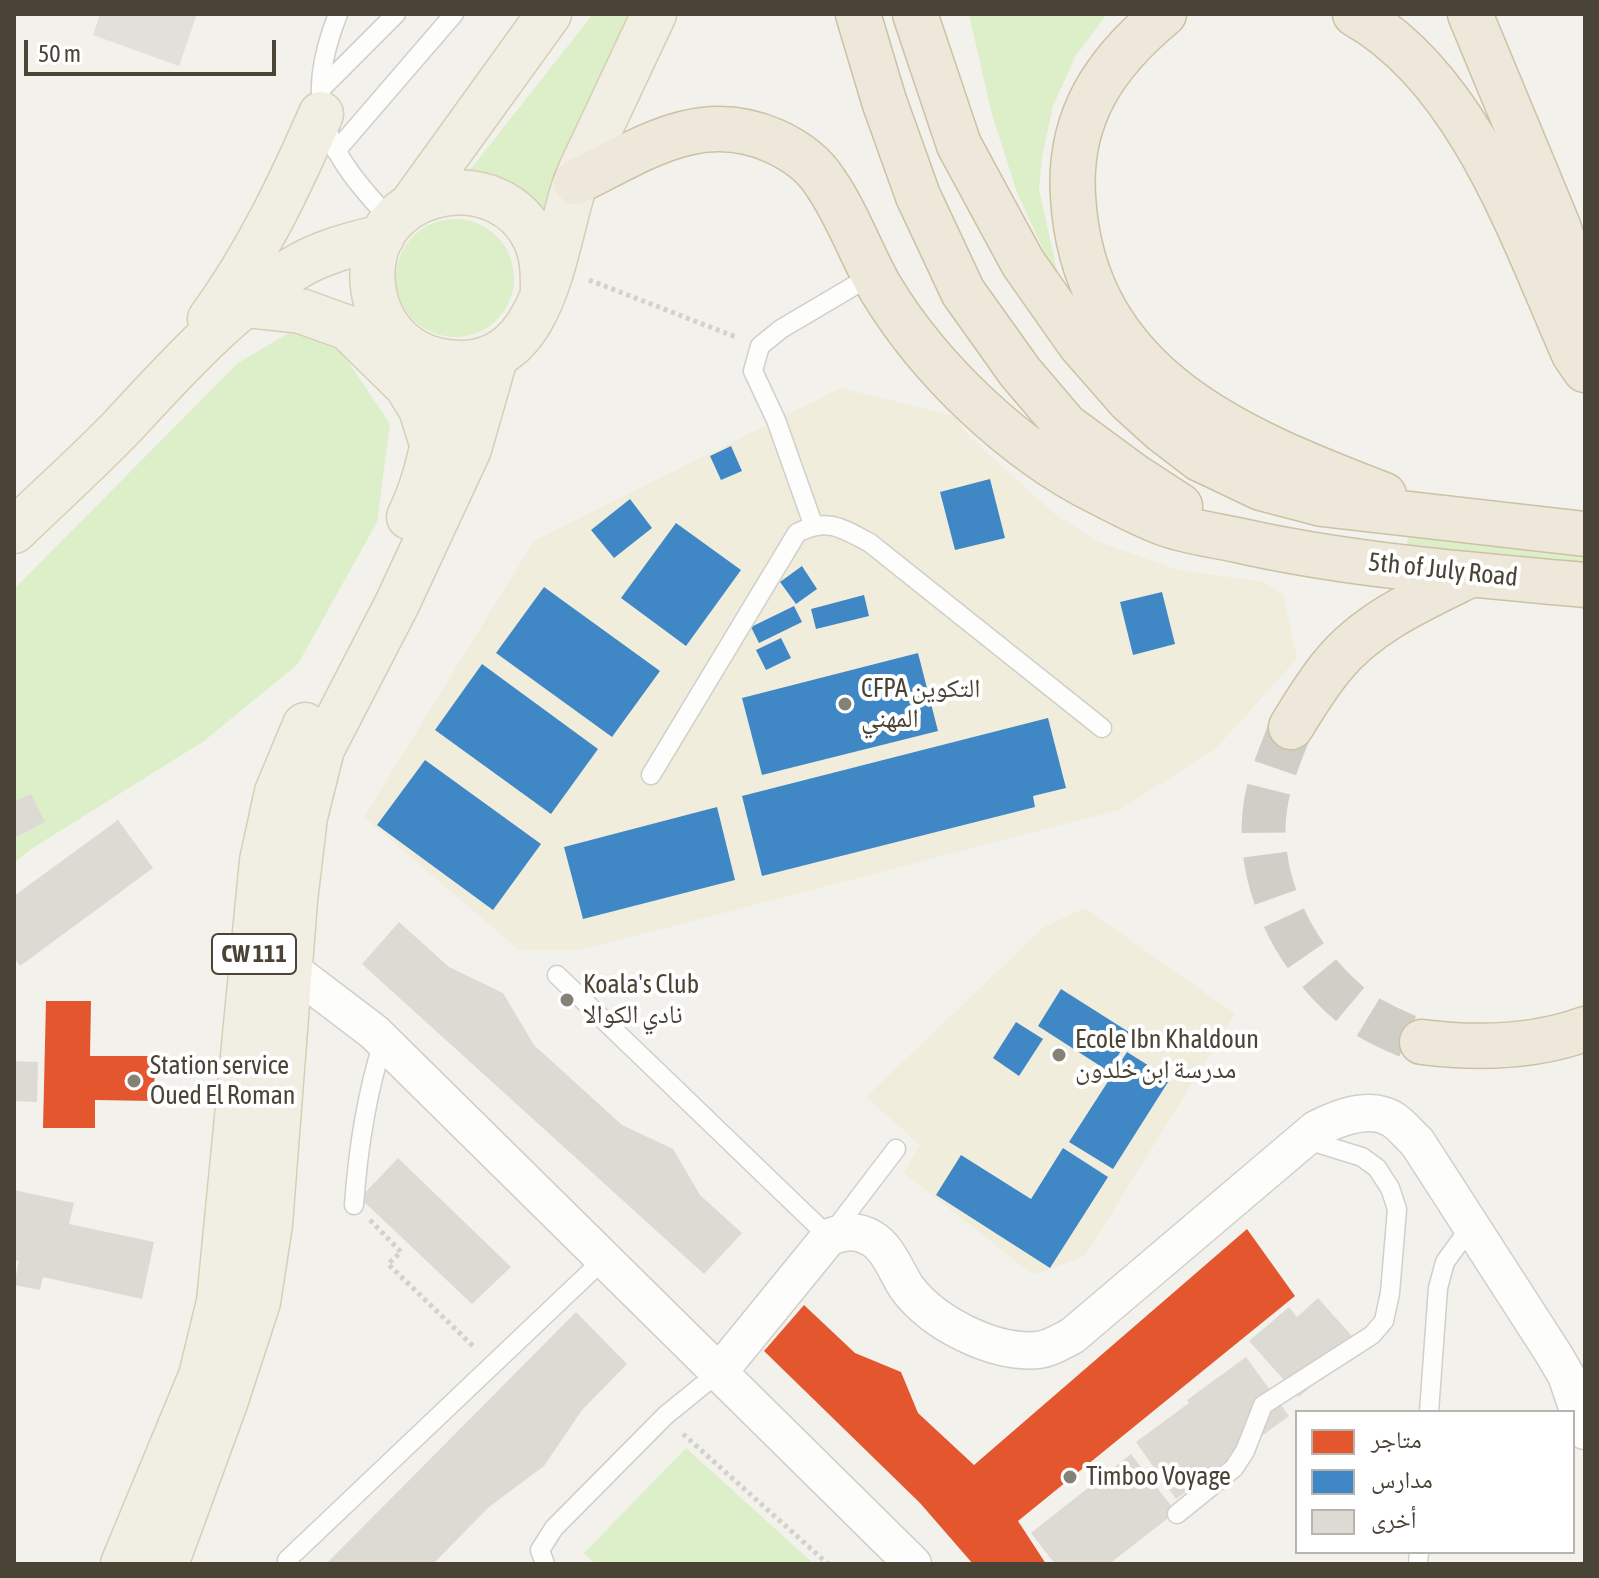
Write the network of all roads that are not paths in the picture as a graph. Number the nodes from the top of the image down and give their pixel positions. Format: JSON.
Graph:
{"nodes":[{"id":1,"x":338,"y":14,"type":"edge"},
{"id":2,"x":396,"y":14,"type":"edge"},
{"id":3,"x":454,"y":14,"type":"edge"},
{"id":4,"x":549,"y":14,"type":"edge"},
{"id":5,"x":654,"y":14,"type":"edge"},
{"id":6,"x":858,"y":14,"type":"edge"},
{"id":7,"x":915,"y":14,"type":"edge"},
{"id":8,"x":1164,"y":14,"type":"edge"},
{"id":9,"x":1355,"y":14,"type":"edge"},
{"id":10,"x":1470,"y":14,"type":"edge"},
{"id":11,"x":326,"y":118,"type":"junction"},
{"id":12,"x":576,"y":182,"type":"junction"},
{"id":13,"x":395,"y":221,"type":"junction"},
{"id":14,"x":874,"y":274,"type":"junction"},
{"id":15,"x":547,"y":279,"type":"junction"},
{"id":16,"x":245,"y":305,"type":"junction"},
{"id":17,"x":1585,"y":306,"type":"edge"},
{"id":18,"x":496,"y":355,"type":"junction"},
{"id":19,"x":445,"y":363,"type":"junction"},
{"id":20,"x":175,"y":368,"type":"junction"},
{"id":21,"x":1585,"y":370,"type":"edge"},
{"id":22,"x":433,"y":446,"type":"junction"},
{"id":23,"x":813,"y":524,"type":"junction"},
{"id":24,"x":1499,"y":525,"type":"junction"},
{"id":25,"x":14,"y":531,"type":"edge"},
{"id":26,"x":1585,"y":534,"type":"edge"},
{"id":27,"x":1301,"y":554,"type":"junction"},
{"id":28,"x":1487,"y":576,"type":"junction"},
{"id":29,"x":1585,"y":585,"type":"edge"},
{"id":30,"x":1291,"y":727,"type":"tunnel mouth"},
{"id":31,"x":1102,"y":728,"type":"dead end"},
{"id":32,"x":651,"y":775,"type":"dead end"},
{"id":33,"x":291,"y":969,"type":"junction"},
{"id":34,"x":557,"y":975,"type":"dead end"},
{"id":35,"x":1585,"y":1029,"type":"edge"},
{"id":36,"x":383,"y":1042,"type":"junction"},
{"id":37,"x":1422,"y":1042,"type":"tunnel mouth"},
{"id":38,"x":1304,"y":1139,"type":"junction"},
{"id":39,"x":896,"y":1149,"type":"dead end"},
{"id":40,"x":354,"y":1205,"type":"road end"},
{"id":41,"x":1472,"y":1225,"type":"junction"},
{"id":42,"x":829,"y":1237,"type":"junction"},
{"id":43,"x":604,"y":1259,"type":"junction"},
{"id":44,"x":719,"y":1372,"type":"junction"},
{"id":45,"x":1429,"y":1410,"type":"edge"},
{"id":46,"x":1585,"y":1431,"type":"edge"},
{"id":47,"x":1177,"y":1514,"type":"dead end"},
{"id":48,"x":287,"y":1560,"type":"dead end"},
{"id":49,"x":123,"y":1564,"type":"edge"},
{"id":50,"x":166,"y":1564,"type":"edge"},
{"id":51,"x":545,"y":1564,"type":"edge"},
{"id":52,"x":913,"y":1564,"type":"edge"}],
"edges":[{"from":1,"to":11,"type":"lane"},
{"from":2,"to":11,"type":"lane"},
{"from":3,"to":11,"type":"lane"},
{"from":4,"to":13,"type":"main road"},
{"from":5,"to":12,"type":"main road"},
{"from":6,"to":27,"type":"highway"},
{"from":7,"to":24,"type":"highway"},
{"from":8,"to":24,"type":"highway"},
{"from":9,"to":21,"type":"highway"},
{"from":10,"to":17,"type":"highway"},
{"from":11,"to":13,"type":"lane"},
{"from":11,"to":20,"type":"main road"},
{"from":12,"to":14,"type":"highway"},
{"from":12,"to":15,"type":"main road"},
{"from":13,"to":15,"type":"main road"},
{"from":13,"to":16,"type":"main road"},
{"from":13,"to":19,"type":"main road"},
{"from":14,"to":23,"type":"lane"},
{"from":14,"to":27,"type":"highway"},
{"from":15,"to":18,"type":"main road"},
{"from":16,"to":20,"type":"main road"},
{"from":16,"to":22,"type":"main road"},
{"from":18,"to":19,"type":"main road"},
{"from":18,"to":33,"type":"main road"},
{"from":19,"to":22,"type":"main road","number":"CW 111"},
{"from":20,"to":25,"type":"main road"},
{"from":22,"to":49,"type":"main road","number":"CW 111"},
{"from":23,"to":31,"type":"lane"},
{"from":23,"to":32,"type":"lane"},
{"from":24,"to":26,"type":"highway","name":"5th of July Road"},
{"from":27,"to":28,"type":"highway","name":"5th of July Road"},
{"from":28,"to":29,"type":"highway","name":"5th of July Road"},
{"from":28,"to":30,"type":"highway"},
{"from":33,"to":36,"type":"street"},
{"from":33,"to":50,"type":"main road"},
{"from":34,"to":42,"type":"lane"},
{"from":35,"to":37,"type":"highway"},
{"from":36,"to":40,"type":"lane"},
{"from":36,"to":43,"type":"street"},
{"from":38,"to":41,"type":"street"},
{"from":38,"to":42,"type":"street"},
{"from":38,"to":47,"type":"lane"},
{"from":39,"to":42,"type":"lane"},
{"from":41,"to":45,"type":"lane"},
{"from":41,"to":46,"type":"street"},
{"from":42,"to":44,"type":"street"},
{"from":43,"to":44,"type":"street"},
{"from":43,"to":48,"type":"lane"},
{"from":44,"to":51,"type":"lane"},
{"from":44,"to":52,"type":"street"}]}
